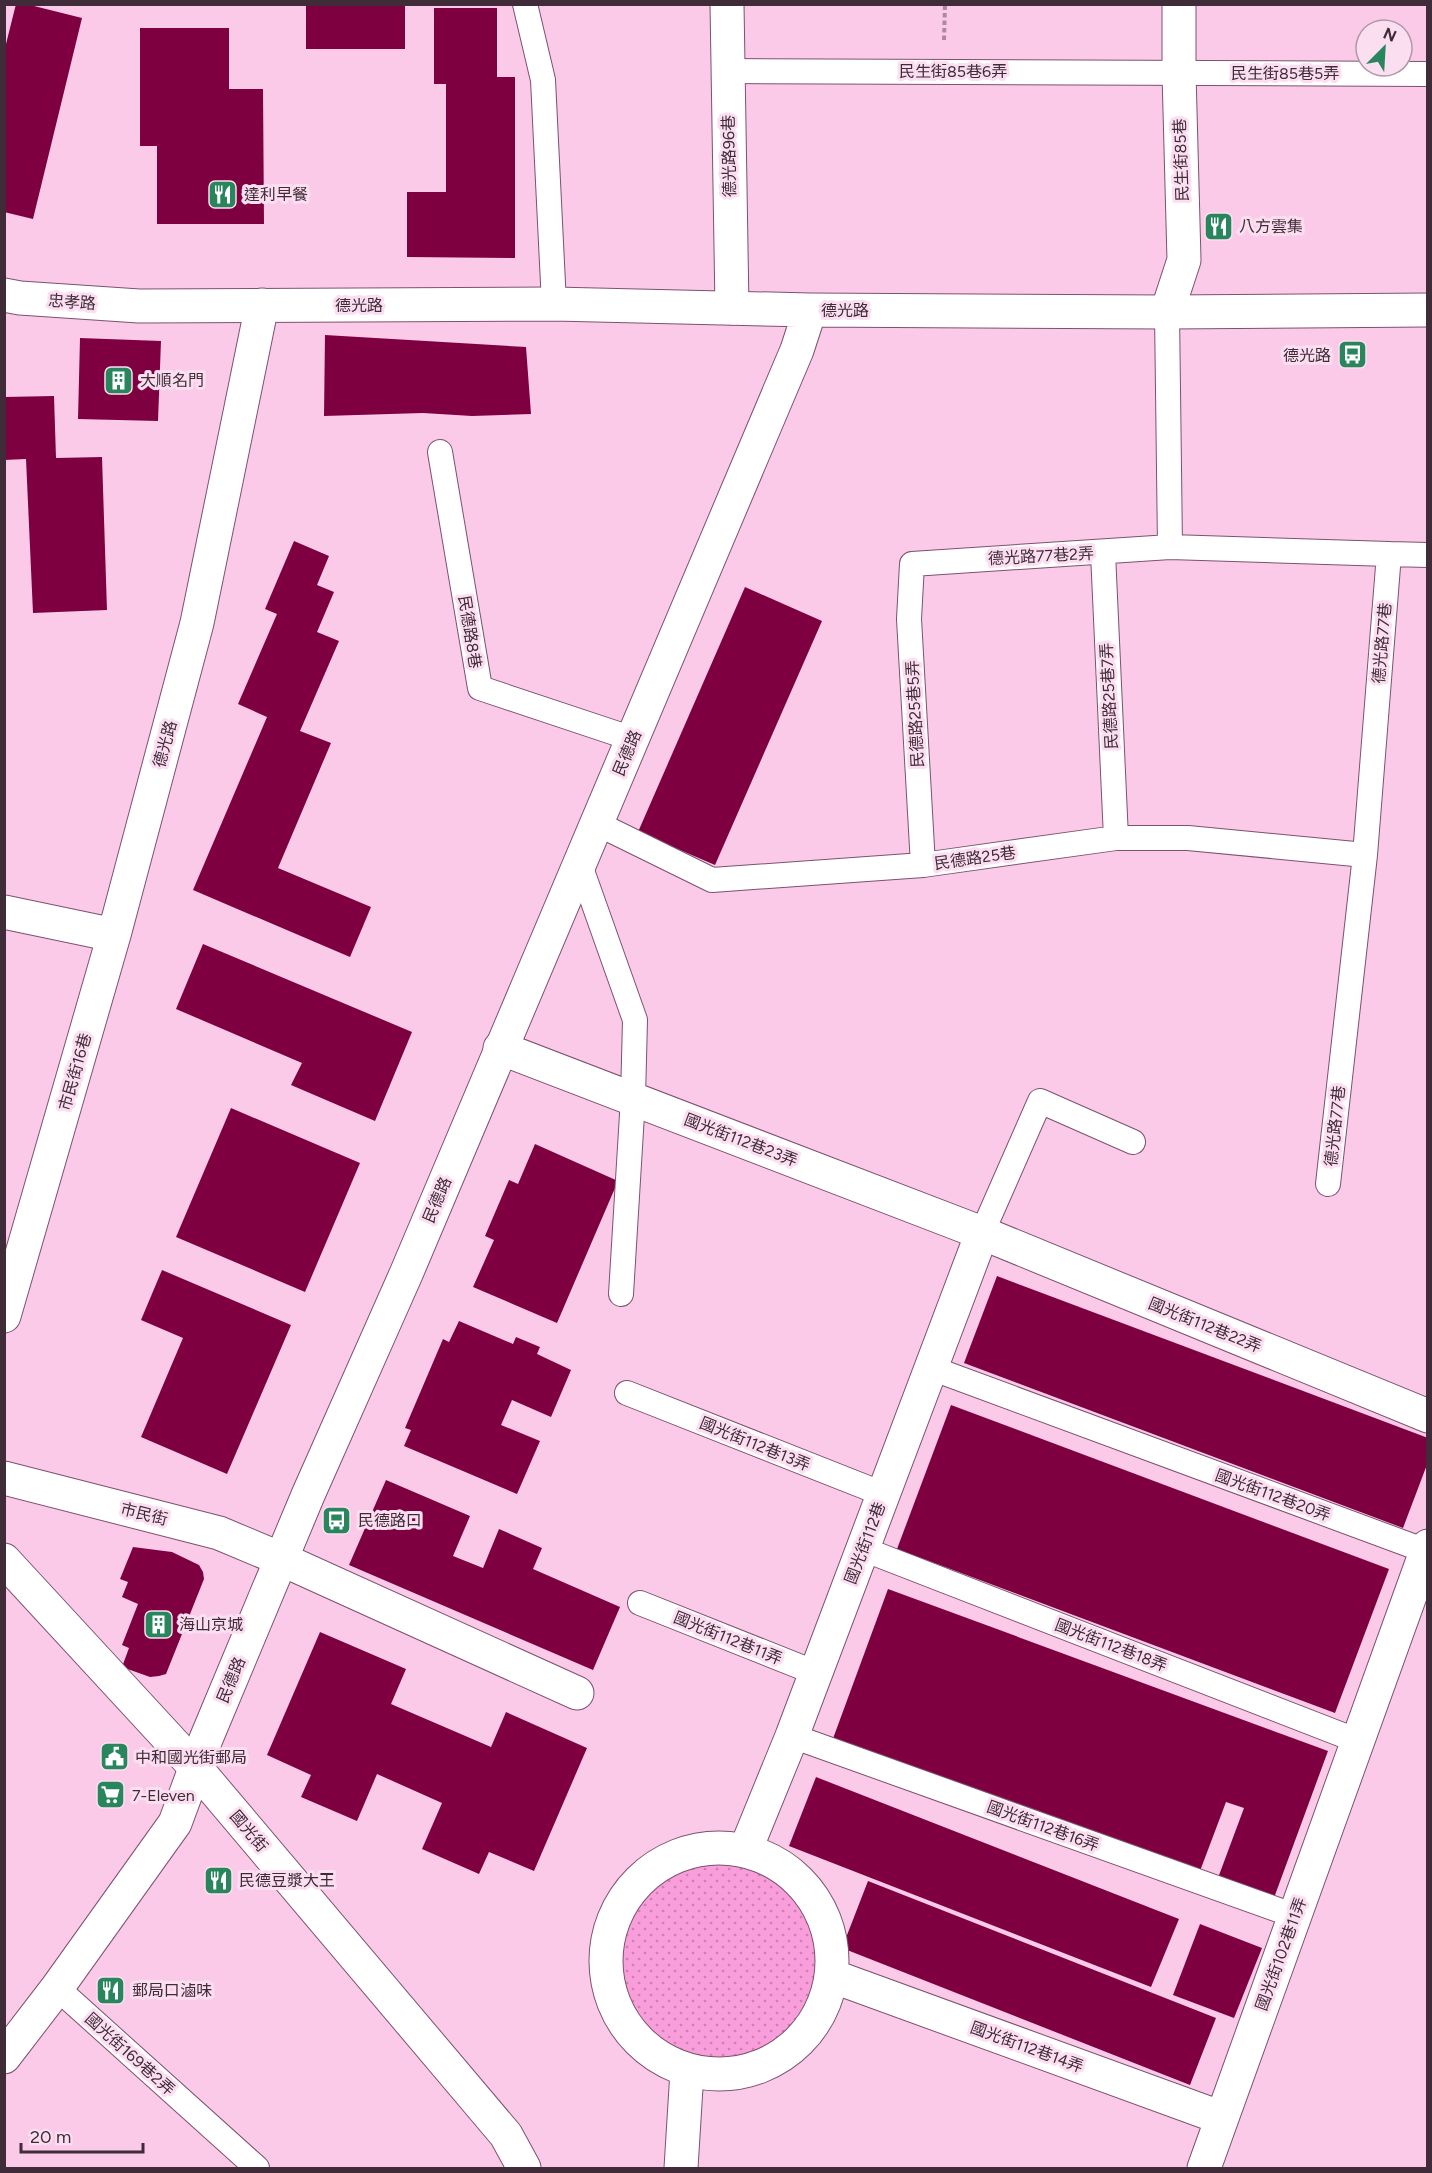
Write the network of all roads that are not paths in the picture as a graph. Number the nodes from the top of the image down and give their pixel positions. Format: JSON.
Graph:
{"nodes":[{"id":1,"x":525,"y":4,"type":"edge"},
{"id":2,"x":727,"y":4,"type":"edge"},
{"id":3,"x":1179,"y":4,"type":"edge"},
{"id":4,"x":728,"y":71,"type":"junction"},
{"id":5,"x":1179,"y":73,"type":"junction"},
{"id":6,"x":1428,"y":74,"type":"edge"},
{"id":7,"x":4,"y":295,"type":"edge"},
{"id":8,"x":554,"y":304,"type":"junction"},
{"id":9,"x":262,"y":305,"type":"junction"},
{"id":10,"x":139,"y":306,"type":"joint"},
{"id":11,"x":732,"y":308,"type":"junction"},
{"id":12,"x":810,"y":310,"type":"junction"},
{"id":13,"x":1428,"y":310,"type":"edge"},
{"id":14,"x":1167,"y":312,"type":"junction"},
{"id":15,"x":440,"y":452,"type":"dead end"},
{"id":16,"x":1170,"y":548,"type":"junction"},
{"id":17,"x":1103,"y":553,"type":"junction"},
{"id":18,"x":1389,"y":554,"type":"junction"},
{"id":19,"x":1428,"y":555,"type":"edge"},
{"id":20,"x":912,"y":564,"type":"joint"},
{"id":21,"x":633,"y":739,"type":"junction"},
{"id":22,"x":598,"y":824,"type":"junction"},
{"id":23,"x":1116,"y":838,"type":"junction"},
{"id":24,"x":1365,"y":855,"type":"junction"},
{"id":25,"x":580,"y":865,"type":"junction"},
{"id":26,"x":923,"y":865,"type":"junction"},
{"id":27,"x":4,"y":912,"type":"edge"},
{"id":28,"x":114,"y":935,"type":"junction"},
{"id":29,"x":500,"y":1048,"type":"junction"},
{"id":30,"x":633,"y":1098,"type":"junction"},
{"id":31,"x":1133,"y":1142,"type":"dead end"},
{"id":32,"x":1328,"y":1184,"type":"dead end"},
{"id":33,"x":982,"y":1233,"type":"junction"},
{"id":34,"x":621,"y":1294,"type":"dead end"},
{"id":35,"x":4,"y":1316,"type":"edge"},
{"id":36,"x":931,"y":1368,"type":"junction"},
{"id":37,"x":627,"y":1393,"type":"dead end"},
{"id":38,"x":1428,"y":1416,"type":"edge"},
{"id":39,"x":4,"y":1478,"type":"edge"},
{"id":40,"x":883,"y":1494,"type":"junction"},
{"id":41,"x":863,"y":1549,"type":"junction"},
{"id":42,"x":1427,"y":1549,"type":"edge"},
{"id":43,"x":281,"y":1559,"type":"junction"},
{"id":44,"x":4,"y":1560,"type":"edge"},
{"id":45,"x":640,"y":1603,"type":"dead end"},
{"id":46,"x":816,"y":1673,"type":"junction"},
{"id":47,"x":577,"y":1693,"type":"dead end"},
{"id":48,"x":792,"y":1736,"type":"junction"},
{"id":49,"x":1358,"y":1740,"type":"junction"},
{"id":50,"x":195,"y":1767,"type":"junction"},
{"id":51,"x":745,"y":1851,"type":"junction"},
{"id":52,"x":1295,"y":1916,"type":"junction"},
{"id":53,"x":832,"y":1976,"type":"junction"},
{"id":54,"x":57,"y":1988,"type":"junction"},
{"id":55,"x":4,"y":2057,"type":"edge"},
{"id":56,"x":687,"y":2071,"type":"junction"},
{"id":57,"x":1222,"y":2118,"type":"junction"},
{"id":58,"x":257,"y":2169,"type":"edge"},
{"id":59,"x":524,"y":2169,"type":"edge"},
{"id":60,"x":681,"y":2169,"type":"edge"},
{"id":61,"x":1204,"y":2169,"type":"edge"}],
"edges":[{"from":1,"to":8,"type":"lane"},
{"from":2,"to":4,"type":"street","name":"德光路96巷"},
{"from":3,"to":5,"type":"street","name":"民生街85巷"},
{"from":4,"to":5,"type":"lane","name":"民生街85巷6弄"},
{"from":4,"to":11,"type":"street","name":"德光路96巷"},
{"from":5,"to":6,"type":"lane","name":"民生街85巷5弄"},
{"from":5,"to":14,"type":"street","name":"民生街85巷"},
{"from":7,"to":10,"type":"street","name":"忠孝路"},
{"from":8,"to":9,"type":"street","name":"德光路"},
{"from":8,"to":11,"type":"street","name":"德光路"},
{"from":9,"to":10,"type":"street","name":"德光路"},
{"from":9,"to":28,"type":"street","name":"德光路"},
{"from":11,"to":12,"type":"street","name":"德光路"},
{"from":12,"to":14,"type":"street","name":"德光路"},
{"from":12,"to":21,"type":"street","name":"民德路"},
{"from":13,"to":14,"type":"street","name":"德光路"},
{"from":14,"to":16,"type":"lane"},
{"from":15,"to":21,"type":"lane","name":"民德路8巷"},
{"from":16,"to":17,"type":"lane","name":"德光路77巷2弄"},
{"from":16,"to":18,"type":"lane"},
{"from":17,"to":20,"type":"lane","name":"德光路77巷2弄"},
{"from":17,"to":23,"type":"lane","name":"民德路25巷7弄"},
{"from":18,"to":19,"type":"lane"},
{"from":18,"to":24,"type":"lane","name":"德光路77巷"},
{"from":20,"to":26,"type":"lane","name":"民德路25巷5弄"},
{"from":21,"to":22,"type":"street","name":"民德路"},
{"from":22,"to":25,"type":"street","name":"民德路"},
{"from":22,"to":26,"type":"lane","name":"民德路25巷"},
{"from":23,"to":24,"type":"lane","name":"民德路25巷"},
{"from":23,"to":26,"type":"lane","name":"民德路25巷"},
{"from":24,"to":32,"type":"lane","name":"德光路77巷"},
{"from":25,"to":29,"type":"street","name":"民德路"},
{"from":25,"to":30,"type":"lane"},
{"from":27,"to":28,"type":"street"},
{"from":28,"to":35,"type":"street","name":"市民街16巷"},
{"from":29,"to":30,"type":"street","name":"國光街112巷23弄"},
{"from":29,"to":43,"type":"street","name":"民德路"},
{"from":30,"to":33,"type":"street","name":"國光街112巷23弄"},
{"from":30,"to":34,"type":"lane"},
{"from":31,"to":33,"type":"lane"},
{"from":33,"to":36,"type":"street","name":"國光街112巷"},
{"from":33,"to":38,"type":"street","name":"國光街112巷22弄"},
{"from":36,"to":40,"type":"street","name":"國光街112巷"},
{"from":36,"to":42,"type":"lane","name":"國光街112巷20弄"},
{"from":37,"to":40,"type":"lane","name":"國光街112巷13弄"},
{"from":39,"to":43,"type":"street","name":"市民街"},
{"from":40,"to":41,"type":"street","name":"國光街112巷"},
{"from":41,"to":46,"type":"street","name":"國光街112巷"},
{"from":41,"to":49,"type":"lane","name":"國光街112巷18弄"},
{"from":42,"to":49,"type":"street","name":"國光街112巷20弄"},
{"from":43,"to":47,"type":"street","name":"市民街"},
{"from":43,"to":50,"type":"street","name":"民德路"},
{"from":44,"to":50,"type":"street","name":"國光街"},
{"from":45,"to":46,"type":"lane","name":"國光街112巷11弄"},
{"from":46,"to":48,"type":"street","name":"國光街112巷"},
{"from":48,"to":51,"type":"street","name":"國光街112巷"},
{"from":48,"to":52,"type":"lane","name":"國光街112巷16弄"},
{"from":49,"to":52,"type":"street","name":"國光街102巷11弄"},
{"from":50,"to":54,"type":"street","name":"民德路"},
{"from":50,"to":59,"type":"street","name":"國光街"},
{"from":51,"to":53,"type":"street"},
{"from":51,"to":56,"type":"street"},
{"from":52,"to":57,"type":"street","name":"國光街102巷11弄"},
{"from":53,"to":56,"type":"street"},
{"from":53,"to":57,"type":"street","name":"國光街112巷14弄"},
{"from":54,"to":55,"type":"street","name":"民德路"},
{"from":54,"to":58,"type":"lane","name":"國光街169巷2弄"},
{"from":56,"to":60,"type":"street"},
{"from":57,"to":61,"type":"street","name":"國光街102巷11弄"}]}
